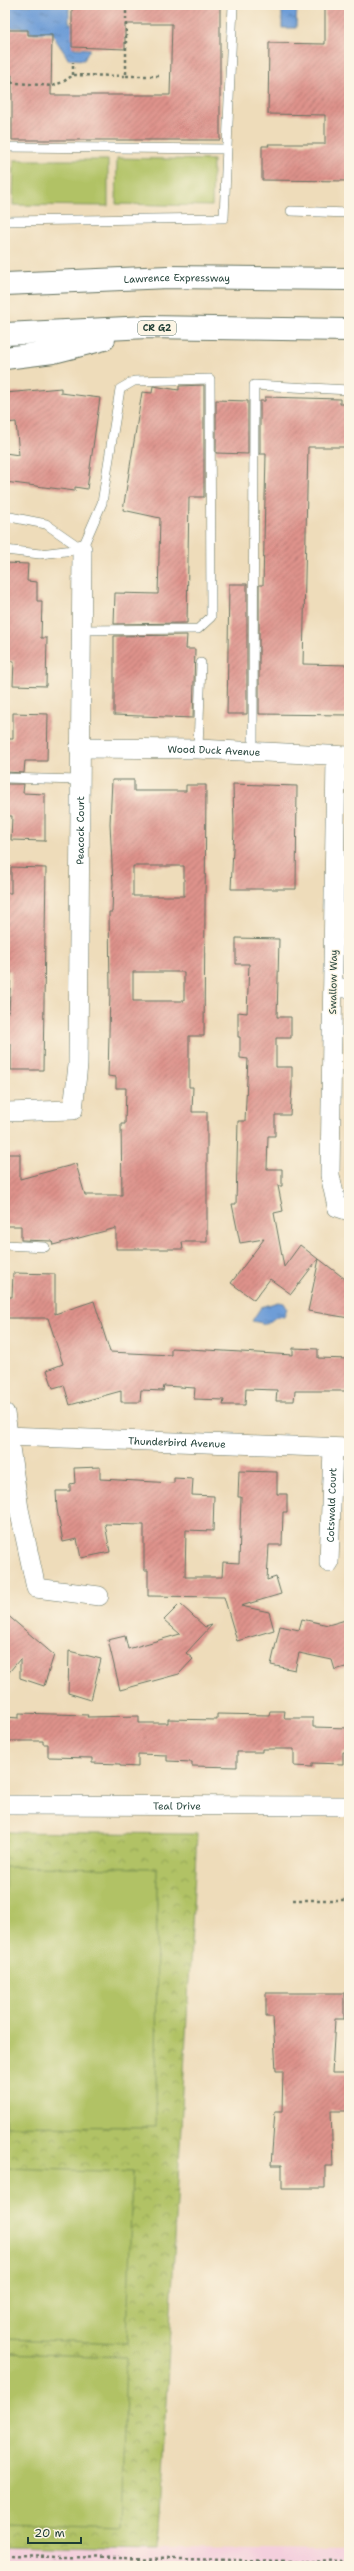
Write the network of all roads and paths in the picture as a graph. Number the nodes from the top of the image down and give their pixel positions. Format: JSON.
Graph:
{"nodes":[{"id":1,"x":126,"y":5,"type":"edge"},
{"id":2,"x":233,"y":5,"type":"edge"},
{"id":3,"x":74,"y":62,"type":"dead end"},
{"id":4,"x":73,"y":75,"type":"junction"},
{"id":5,"x":126,"y":76,"type":"junction"},
{"id":6,"x":159,"y":76,"type":"dead end"},
{"id":7,"x":5,"y":82,"type":"edge"},
{"id":8,"x":5,"y":147,"type":"edge"},
{"id":9,"x":227,"y":149,"type":"junction"},
{"id":10,"x":291,"y":211,"type":"dead end"},
{"id":11,"x":349,"y":213,"type":"edge"},
{"id":12,"x":5,"y":221,"type":"edge"},
{"id":13,"x":5,"y":269,"type":"edge"},
{"id":14,"x":168,"y":277,"type":"junction"},
{"id":15,"x":345,"y":278,"type":"edge"},
{"id":16,"x":5,"y":284,"type":"edge"},
{"id":17,"x":147,"y":327,"type":"junction"},
{"id":18,"x":349,"y":330,"type":"edge"},
{"id":19,"x":5,"y":334,"type":"edge"},
{"id":20,"x":5,"y":358,"type":"edge"},
{"id":21,"x":349,"y":390,"type":"edge"},
{"id":22,"x":5,"y":516,"type":"edge"},
{"id":23,"x":82,"y":549,"type":"junction"},
{"id":24,"x":5,"y":550,"type":"edge"},
{"id":25,"x":82,"y":630,"type":"junction"},
{"id":26,"x":200,"y":662,"type":"dead end"},
{"id":27,"x":79,"y":748,"type":"junction"},
{"id":28,"x":198,"y":749,"type":"junction"},
{"id":29,"x":253,"y":752,"type":"junction"},
{"id":30,"x":342,"y":756,"type":"edge"},
{"id":31,"x":5,"y":778,"type":"edge"},
{"id":32,"x":79,"y":780,"type":"junction"},
{"id":33,"x":341,"y":988,"type":"edge"},
{"id":34,"x":5,"y":1112,"type":"edge"},
{"id":35,"x":343,"y":1209,"type":"edge"},
{"id":36,"x":5,"y":1245,"type":"edge"},
{"id":37,"x":44,"y":1247,"type":"dead end"},
{"id":38,"x":5,"y":1413,"type":"edge"},
{"id":39,"x":6,"y":1436,"type":"edge"},
{"id":40,"x":341,"y":1448,"type":"edge"},
{"id":41,"x":329,"y":1563,"type":"dead end"},
{"id":42,"x":99,"y":1596,"type":"dead end"},
{"id":43,"x":5,"y":1805,"type":"edge"},
{"id":44,"x":349,"y":1806,"type":"edge"},
{"id":45,"x":293,"y":1900,"type":"dead end"},
{"id":46,"x":349,"y":1900,"type":"edge"},
{"id":47,"x":5,"y":2556,"type":"edge"},
{"id":48,"x":349,"y":2562,"type":"edge"}],
"edges":[{"from":1,"to":5,"type":"path"},
{"from":2,"to":9,"type":"lane"},
{"from":3,"to":4,"type":"path"},
{"from":4,"to":5,"type":"path"},
{"from":4,"to":7,"type":"path"},
{"from":5,"to":6,"type":"path"},
{"from":8,"to":9,"type":"lane"},
{"from":9,"to":12,"type":"lane"},
{"from":10,"to":11,"type":"lane"},
{"from":13,"to":14,"type":"highway"},
{"from":14,"to":15,"type":"highway","name":"Lawrence Expressway"},
{"from":14,"to":16,"type":"highway","name":"Lawrence Expressway"},
{"from":17,"to":18,"type":"highway","number":"CR G2"},
{"from":17,"to":19,"type":"highway","number":"CR G2"},
{"from":17,"to":20,"type":"highway"},
{"from":21,"to":29,"type":"lane"},
{"from":22,"to":23,"type":"lane"},
{"from":23,"to":24,"type":"lane"},
{"from":23,"to":25,"type":"street","name":"Peacock Court"},
{"from":23,"to":25,"type":"lane"},
{"from":25,"to":27,"type":"street","name":"Peacock Court"},
{"from":26,"to":28,"type":"lane"},
{"from":27,"to":28,"type":"street","name":"Wood Duck Avenue"},
{"from":27,"to":32,"type":"street","name":"Peacock Court"},
{"from":28,"to":29,"type":"street","name":"Wood Duck Avenue"},
{"from":29,"to":30,"type":"street","name":"Wood Duck Avenue"},
{"from":30,"to":33,"type":"street","name":"Swallow Way"},
{"from":31,"to":32,"type":"lane"},
{"from":32,"to":34,"type":"street","name":"Peacock Court"},
{"from":33,"to":35,"type":"street","name":"Swallow Way"},
{"from":36,"to":37,"type":"lane"},
{"from":38,"to":39,"type":"street"},
{"from":39,"to":40,"type":"street","name":"Thunderbird Avenue"},
{"from":39,"to":42,"type":"street"},
{"from":40,"to":41,"type":"street","name":"Cotswald Court"},
{"from":43,"to":44,"type":"street","name":"Teal Drive"},
{"from":45,"to":46,"type":"path"},
{"from":47,"to":48,"type":"path"}]}
